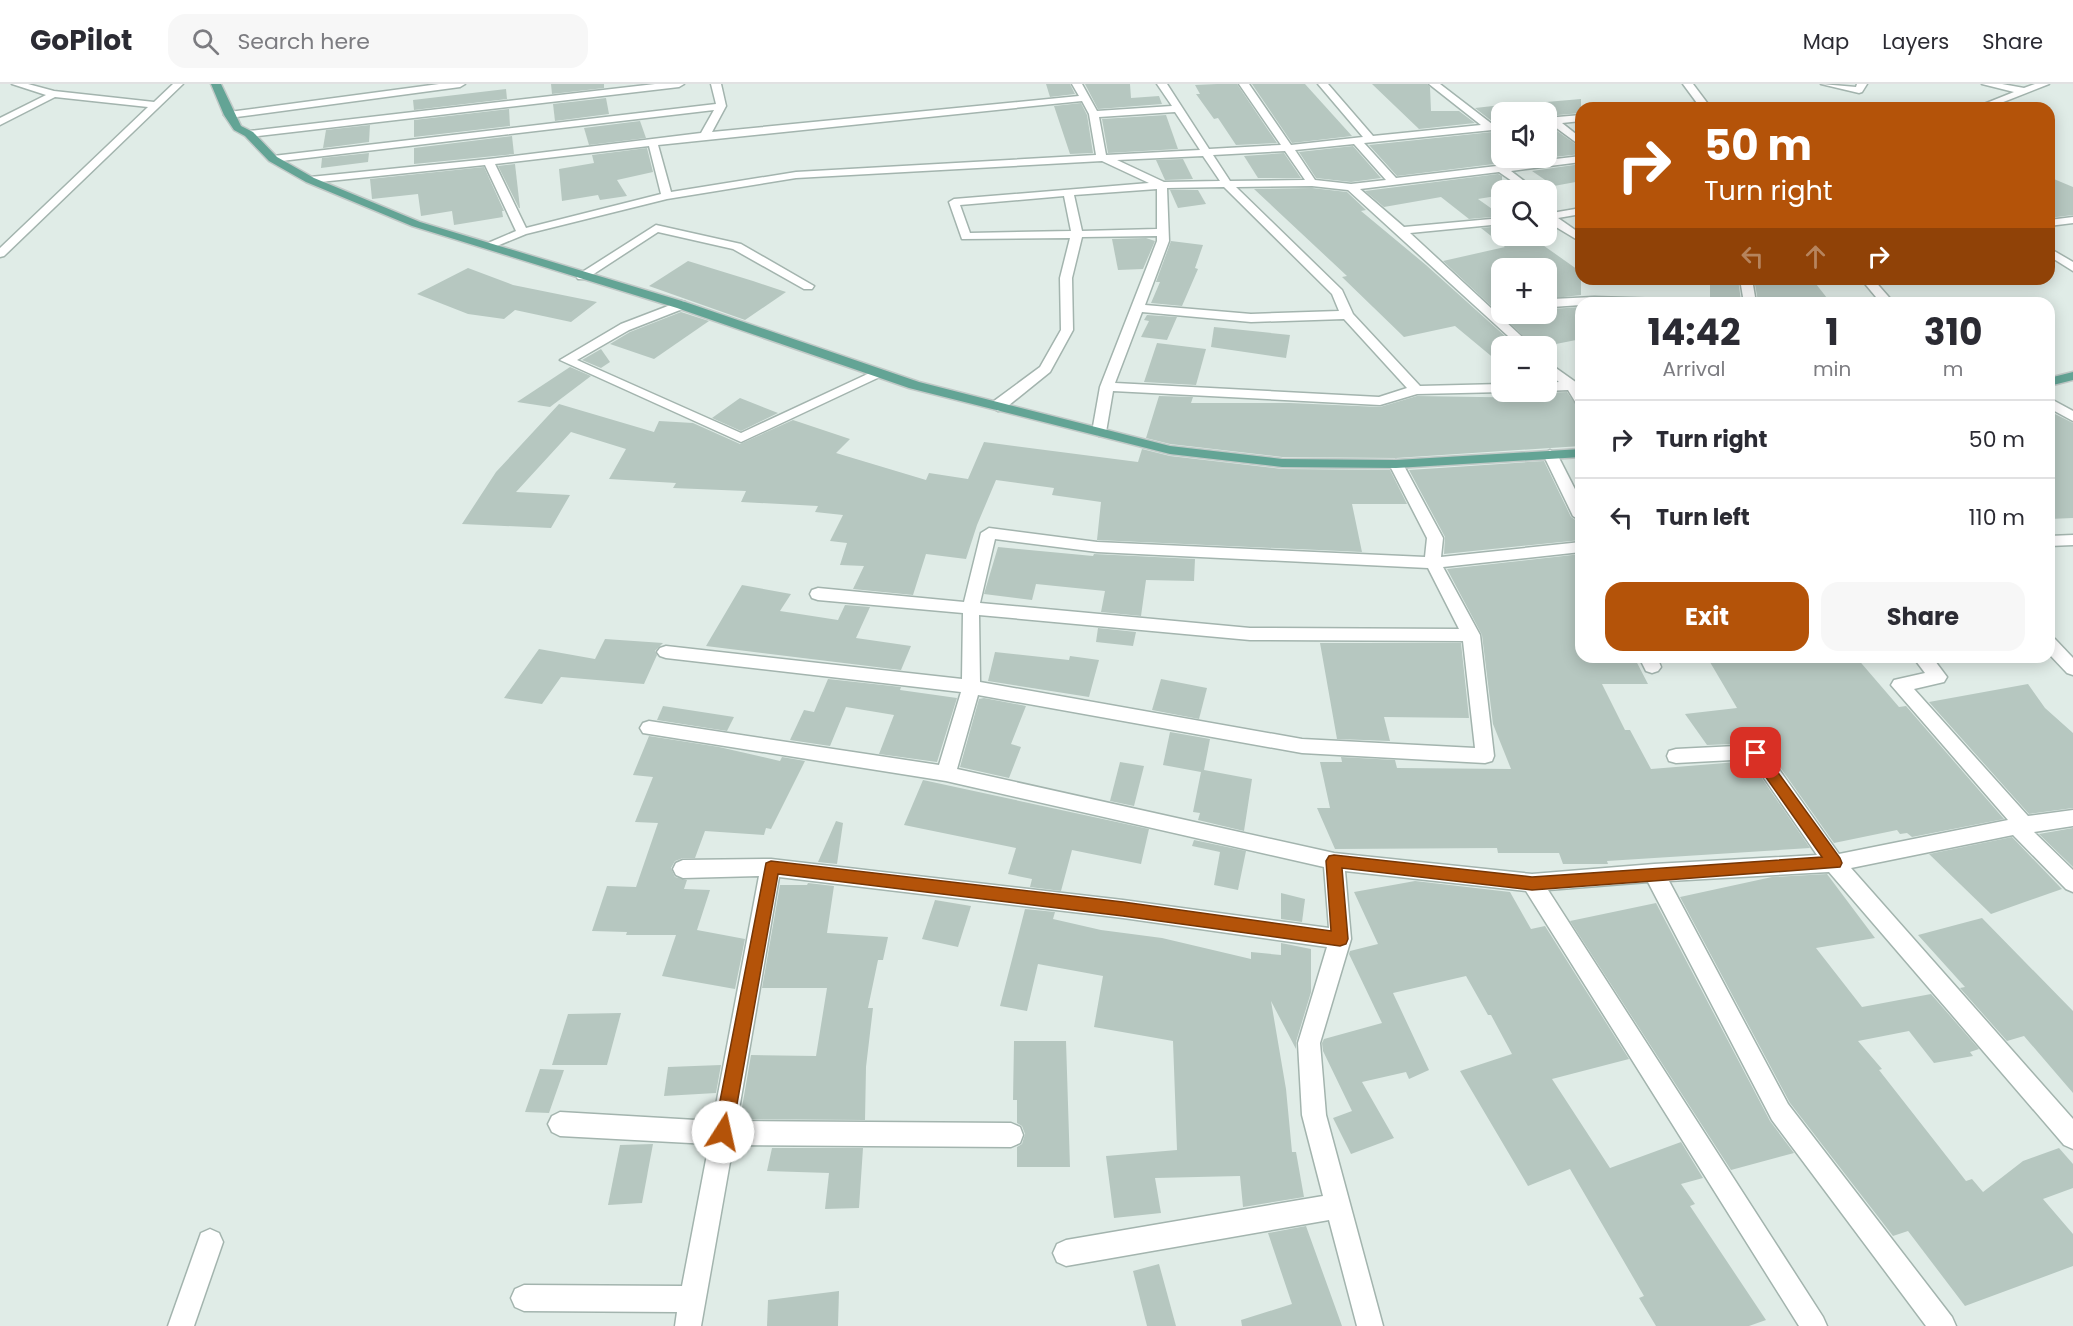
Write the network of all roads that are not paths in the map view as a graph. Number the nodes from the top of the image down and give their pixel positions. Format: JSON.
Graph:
{"nodes":[{"id":1,"x":17,"y":84,"type":"edge"},
{"id":2,"x":178,"y":84,"type":"edge"},
{"id":3,"x":216,"y":84,"type":"edge"},
{"id":4,"x":460,"y":84,"type":"edge"},
{"id":5,"x":680,"y":84,"type":"edge"},
{"id":6,"x":716,"y":84,"type":"edge"},
{"id":7,"x":1077,"y":84,"type":"edge"},
{"id":8,"x":1162,"y":84,"type":"edge"},
{"id":9,"x":1244,"y":84,"type":"edge"},
{"id":10,"x":1323,"y":84,"type":"edge"},
{"id":11,"x":1434,"y":84,"type":"edge"},
{"id":12,"x":1688,"y":84,"type":"edge"},
{"id":13,"x":1826,"y":84,"type":"edge"},
{"id":14,"x":1862,"y":84,"type":"edge"},
{"id":15,"x":1987,"y":84,"type":"edge"},
{"id":16,"x":2044,"y":84,"type":"edge"},
{"id":17,"x":2027,"y":92,"type":"junction"},
{"id":18,"x":54,"y":94,"type":"junction"},
{"id":19,"x":1085,"y":98,"type":"junction"},
{"id":20,"x":1702,"y":102,"type":"edge"},
{"id":21,"x":1997,"y":102,"type":"edge"},
{"id":22,"x":155,"y":105,"type":"junction"},
{"id":23,"x":721,"y":106,"type":"junction"},
{"id":24,"x":1178,"y":109,"type":"junction"},
{"id":25,"x":543,"y":113,"type":"junction"},
{"id":26,"x":1094,"y":114,"type":"junction"},
{"id":27,"x":229,"y":116,"type":"junction"},
{"id":28,"x":1575,"y":119,"type":"edge"},
{"id":29,"x":1557,"y":120,"type":"edge"},
{"id":30,"x":0,"y":122,"type":"edge"},
{"id":31,"x":1557,"y":126,"type":"edge"},
{"id":32,"x":1490,"y":127,"type":"joint"},
{"id":33,"x":249,"y":134,"type":"junction"},
{"id":34,"x":555,"y":134,"type":"dead end"},
{"id":35,"x":705,"y":136,"type":"junction"},
{"id":36,"x":1575,"y":139,"type":"edge"},
{"id":37,"x":1371,"y":140,"type":"junction"},
{"id":38,"x":1356,"y":141,"type":"junction"},
{"id":39,"x":564,"y":142,"type":"dead end"},
{"id":40,"x":653,"y":142,"type":"junction"},
{"id":41,"x":1288,"y":148,"type":"junction"},
{"id":42,"x":572,"y":151,"type":"junction"},
{"id":43,"x":1207,"y":153,"type":"junction"},
{"id":44,"x":1101,"y":157,"type":"junction"},
{"id":45,"x":273,"y":159,"type":"junction"},
{"id":46,"x":1575,"y":160,"type":"edge"},
{"id":47,"x":489,"y":162,"type":"junction"},
{"id":48,"x":1502,"y":169,"type":"junction"},
{"id":49,"x":310,"y":180,"type":"junction"},
{"id":50,"x":1517,"y":180,"type":"edge"},
{"id":51,"x":1394,"y":182,"type":"junction"},
{"id":52,"x":1312,"y":183,"type":"junction"},
{"id":53,"x":1227,"y":184,"type":"junction"},
{"id":54,"x":1162,"y":185,"type":"junction"},
{"id":55,"x":1352,"y":187,"type":"junction"},
{"id":56,"x":1068,"y":192,"type":"junction"},
{"id":57,"x":667,"y":196,"type":"junction"},
{"id":58,"x":1557,"y":210,"type":"edge"},
{"id":59,"x":1575,"y":212,"type":"edge"},
{"id":60,"x":1562,"y":214,"type":"junction"},
{"id":61,"x":1557,"y":215,"type":"edge"},
{"id":62,"x":2073,"y":220,"type":"edge"},
{"id":63,"x":1491,"y":222,"type":"edge"},
{"id":64,"x":2055,"y":222,"type":"edge"},
{"id":65,"x":1557,"y":223,"type":"edge"},
{"id":66,"x":1401,"y":231,"type":"junction"},
{"id":67,"x":522,"y":232,"type":"junction"},
{"id":68,"x":1163,"y":232,"type":"junction"},
{"id":69,"x":1077,"y":234,"type":"junction"},
{"id":70,"x":1575,"y":235,"type":"edge"},
{"id":71,"x":492,"y":245,"type":"junction"},
{"id":72,"x":0,"y":254,"type":"edge"},
{"id":73,"x":2055,"y":255,"type":"edge"},
{"id":74,"x":2073,"y":267,"type":"edge"},
{"id":75,"x":582,"y":276,"type":"junction"},
{"id":76,"x":1872,"y":285,"type":"edge"},
{"id":77,"x":808,"y":286,"type":"dead end"},
{"id":78,"x":1883,"y":297,"type":"edge"},
{"id":79,"x":1575,"y":302,"type":"edge"},
{"id":80,"x":1557,"y":303,"type":"edge"},
{"id":81,"x":681,"y":306,"type":"junction"},
{"id":82,"x":1137,"y":308,"type":"junction"},
{"id":83,"x":1347,"y":315,"type":"junction"},
{"id":84,"x":1515,"y":336,"type":"edge"},
{"id":85,"x":879,"y":374,"type":"junction"},
{"id":86,"x":1557,"y":375,"type":"edge"},
{"id":87,"x":2073,"y":376,"type":"edge"},
{"id":88,"x":2055,"y":380,"type":"edge"},
{"id":89,"x":1107,"y":387,"type":"junction"},
{"id":90,"x":1557,"y":387,"type":"edge"},
{"id":91,"x":1572,"y":387,"type":"junction"},
{"id":92,"x":1491,"y":388,"type":"edge"},
{"id":93,"x":1416,"y":390,"type":"junction"},
{"id":94,"x":1575,"y":391,"type":"edge"},
{"id":95,"x":2055,"y":406,"type":"edge"},
{"id":96,"x":998,"y":407,"type":"junction"},
{"id":97,"x":2073,"y":417,"type":"edge"},
{"id":98,"x":1099,"y":432,"type":"junction"},
{"id":99,"x":1575,"y":453,"type":"edge"},
{"id":100,"x":1550,"y":454,"type":"junction"},
{"id":101,"x":1396,"y":464,"type":"junction"},
{"id":102,"x":1575,"y":504,"type":"edge"},
{"id":103,"x":2073,"y":540,"type":"edge"},
{"id":104,"x":2055,"y":541,"type":"edge"},
{"id":105,"x":1575,"y":548,"type":"edge"},
{"id":106,"x":1433,"y":563,"type":"junction"},
{"id":107,"x":818,"y":594,"type":"dead end"},
{"id":108,"x":971,"y":608,"type":"junction"},
{"id":109,"x":1471,"y":634,"type":"junction"},
{"id":110,"x":2055,"y":650,"type":"edge"},
{"id":111,"x":666,"y":652,"type":"dead end"},
{"id":112,"x":1927,"y":663,"type":"edge"},
{"id":113,"x":2073,"y":669,"type":"edge"},
{"id":114,"x":972,"y":687,"type":"junction"},
{"id":115,"x":649,"y":728,"type":"dead end"},
{"id":116,"x":1676,"y":756,"type":"dead end"},
{"id":117,"x":945,"y":774,"type":"junction"},
{"id":118,"x":2073,"y":818,"type":"edge"},
{"id":119,"x":2021,"y":826,"type":"junction"},
{"id":120,"x":1334,"y":861,"type":"junction"},
{"id":121,"x":1834,"y":863,"type":"junction"},
{"id":122,"x":771,"y":867,"type":"junction"},
{"id":123,"x":683,"y":868,"type":"dead end"},
{"id":124,"x":1654,"y":873,"type":"junction"},
{"id":125,"x":2073,"y":882,"type":"edge"},
{"id":126,"x":1532,"y":884,"type":"junction"},
{"id":127,"x":1340,"y":939,"type":"junction"},
{"id":128,"x":560,"y":1124,"type":"dead end"},
{"id":129,"x":723,"y":1132,"type":"junction"},
{"id":130,"x":1011,"y":1135,"type":"dead end"},
{"id":131,"x":2073,"y":1137,"type":"edge"},
{"id":132,"x":1339,"y":1206,"type":"junction"},
{"id":133,"x":210,"y":1242,"type":"dead end"},
{"id":134,"x":1066,"y":1253,"type":"dead end"},
{"id":135,"x":524,"y":1298,"type":"dead end"},
{"id":136,"x":693,"y":1299,"type":"junction"},
{"id":137,"x":181,"y":1326,"type":"edge"},
{"id":138,"x":688,"y":1326,"type":"edge"},
{"id":139,"x":1370,"y":1326,"type":"edge"},
{"id":140,"x":1814,"y":1326,"type":"edge"},
{"id":141,"x":1943,"y":1326,"type":"edge"}],
"edges":[{"from":1,"to":18,"type":"street"},
{"from":2,"to":22,"type":"street"},
{"from":3,"to":27,"type":"main road"},
{"from":4,"to":27,"type":"street"},
{"from":5,"to":25,"type":"street"},
{"from":6,"to":23,"type":"street"},
{"from":7,"to":19,"type":"street"},
{"from":8,"to":24,"type":"street"},
{"from":9,"to":41,"type":"street"},
{"from":10,"to":37,"type":"street"},
{"from":11,"to":32,"type":"street"},
{"from":12,"to":20,"type":"street"},
{"from":13,"to":14,"type":"street"},
{"from":15,"to":17,"type":"street"},
{"from":16,"to":17,"type":"street"},
{"from":17,"to":21,"type":"street"},
{"from":18,"to":22,"type":"street"},
{"from":18,"to":30,"type":"street"},
{"from":19,"to":26,"type":"street"},
{"from":19,"to":35,"type":"street"},
{"from":22,"to":72,"type":"street"},
{"from":23,"to":25,"type":"street"},
{"from":23,"to":35,"type":"street"},
{"from":24,"to":26,"type":"street"},
{"from":24,"to":43,"type":"street"},
{"from":25,"to":33,"type":"street"},
{"from":25,"to":34,"type":"street"},
{"from":25,"to":45,"type":"street"},
{"from":26,"to":44,"type":"street"},
{"from":27,"to":33,"type":"main road"},
{"from":28,"to":29,"type":"street"},
{"from":31,"to":36,"type":"street"},
{"from":32,"to":37,"type":"street"},
{"from":33,"to":45,"type":"main road"},
{"from":35,"to":40,"type":"street"},
{"from":37,"to":38,"type":"street"},
{"from":38,"to":41,"type":"street"},
{"from":38,"to":51,"type":"street"},
{"from":39,"to":42,"type":"street"},
{"from":40,"to":42,"type":"street"},
{"from":40,"to":57,"type":"street"},
{"from":41,"to":43,"type":"street"},
{"from":41,"to":52,"type":"street"},
{"from":42,"to":47,"type":"street"},
{"from":43,"to":44,"type":"street"},
{"from":43,"to":53,"type":"street"},
{"from":44,"to":54,"type":"street"},
{"from":44,"to":57,"type":"street"},
{"from":45,"to":49,"type":"main road"},
{"from":46,"to":48,"type":"street"},
{"from":47,"to":49,"type":"street"},
{"from":47,"to":67,"type":"street"},
{"from":48,"to":50,"type":"street"},
{"from":48,"to":51,"type":"street"},
{"from":49,"to":71,"type":"main road"},
{"from":51,"to":55,"type":"street"},
{"from":52,"to":53,"type":"street"},
{"from":52,"to":55,"type":"street"},
{"from":53,"to":54,"type":"street"},
{"from":53,"to":83,"type":"street"},
{"from":54,"to":56,"type":"street"},
{"from":54,"to":68,"type":"street"},
{"from":55,"to":66,"type":"street"},
{"from":56,"to":69,"type":"street"},
{"from":56,"to":69,"type":"street"},
{"from":57,"to":67,"type":"street"},
{"from":58,"to":60,"type":"street"},
{"from":59,"to":60,"type":"street"},
{"from":60,"to":61,"type":"street"},
{"from":62,"to":64,"type":"street"},
{"from":63,"to":66,"type":"street"},
{"from":65,"to":70,"type":"street"},
{"from":66,"to":84,"type":"street"},
{"from":67,"to":71,"type":"street"},
{"from":68,"to":69,"type":"street"},
{"from":68,"to":82,"type":"street"},
{"from":69,"to":96,"type":"street"},
{"from":71,"to":75,"type":"main road"},
{"from":73,"to":74,"type":"street"},
{"from":75,"to":77,"type":"street"},
{"from":75,"to":81,"type":"main road"},
{"from":76,"to":78,"type":"street"},
{"from":79,"to":80,"type":"street"},
{"from":81,"to":85,"type":"main road"},
{"from":81,"to":85,"type":"street"},
{"from":82,"to":83,"type":"street"},
{"from":82,"to":89,"type":"street"},
{"from":83,"to":93,"type":"street"},
{"from":85,"to":96,"type":"main road"},
{"from":86,"to":91,"type":"street"},
{"from":87,"to":88,"type":"main road"},
{"from":89,"to":93,"type":"street"},
{"from":89,"to":98,"type":"street"},
{"from":90,"to":91,"type":"street"},
{"from":91,"to":94,"type":"street"},
{"from":92,"to":93,"type":"street"},
{"from":95,"to":97,"type":"street"},
{"from":96,"to":98,"type":"main road"},
{"from":98,"to":101,"type":"main road"},
{"from":99,"to":100,"type":"main road"},
{"from":100,"to":101,"type":"main road"},
{"from":100,"to":102,"type":"street"},
{"from":101,"to":106,"type":"street"},
{"from":103,"to":104,"type":"street"},
{"from":105,"to":106,"type":"street"},
{"from":106,"to":108,"type":"street"},
{"from":106,"to":109,"type":"street"},
{"from":107,"to":108,"type":"street"},
{"from":108,"to":109,"type":"street"},
{"from":108,"to":114,"type":"street"},
{"from":109,"to":114,"type":"street"},
{"from":110,"to":113,"type":"street"},
{"from":111,"to":114,"type":"street"},
{"from":112,"to":119,"type":"street"},
{"from":114,"to":117,"type":"street"},
{"from":115,"to":117,"type":"street"},
{"from":116,"to":121,"type":"street"},
{"from":117,"to":120,"type":"street"},
{"from":118,"to":119,"type":"street"},
{"from":119,"to":121,"type":"street"},
{"from":119,"to":125,"type":"street"},
{"from":120,"to":126,"type":"street"},
{"from":120,"to":127,"type":"street"},
{"from":121,"to":124,"type":"street"},
{"from":121,"to":131,"type":"street"},
{"from":122,"to":123,"type":"street"},
{"from":122,"to":127,"type":"street"},
{"from":122,"to":129,"type":"street"},
{"from":124,"to":126,"type":"street"},
{"from":124,"to":141,"type":"street"},
{"from":126,"to":140,"type":"street"},
{"from":127,"to":132,"type":"street"},
{"from":128,"to":129,"type":"street"},
{"from":129,"to":130,"type":"street"},
{"from":129,"to":136,"type":"street"},
{"from":132,"to":134,"type":"street"},
{"from":132,"to":139,"type":"street"},
{"from":133,"to":137,"type":"street"},
{"from":135,"to":136,"type":"street"},
{"from":136,"to":138,"type":"street"}]}
